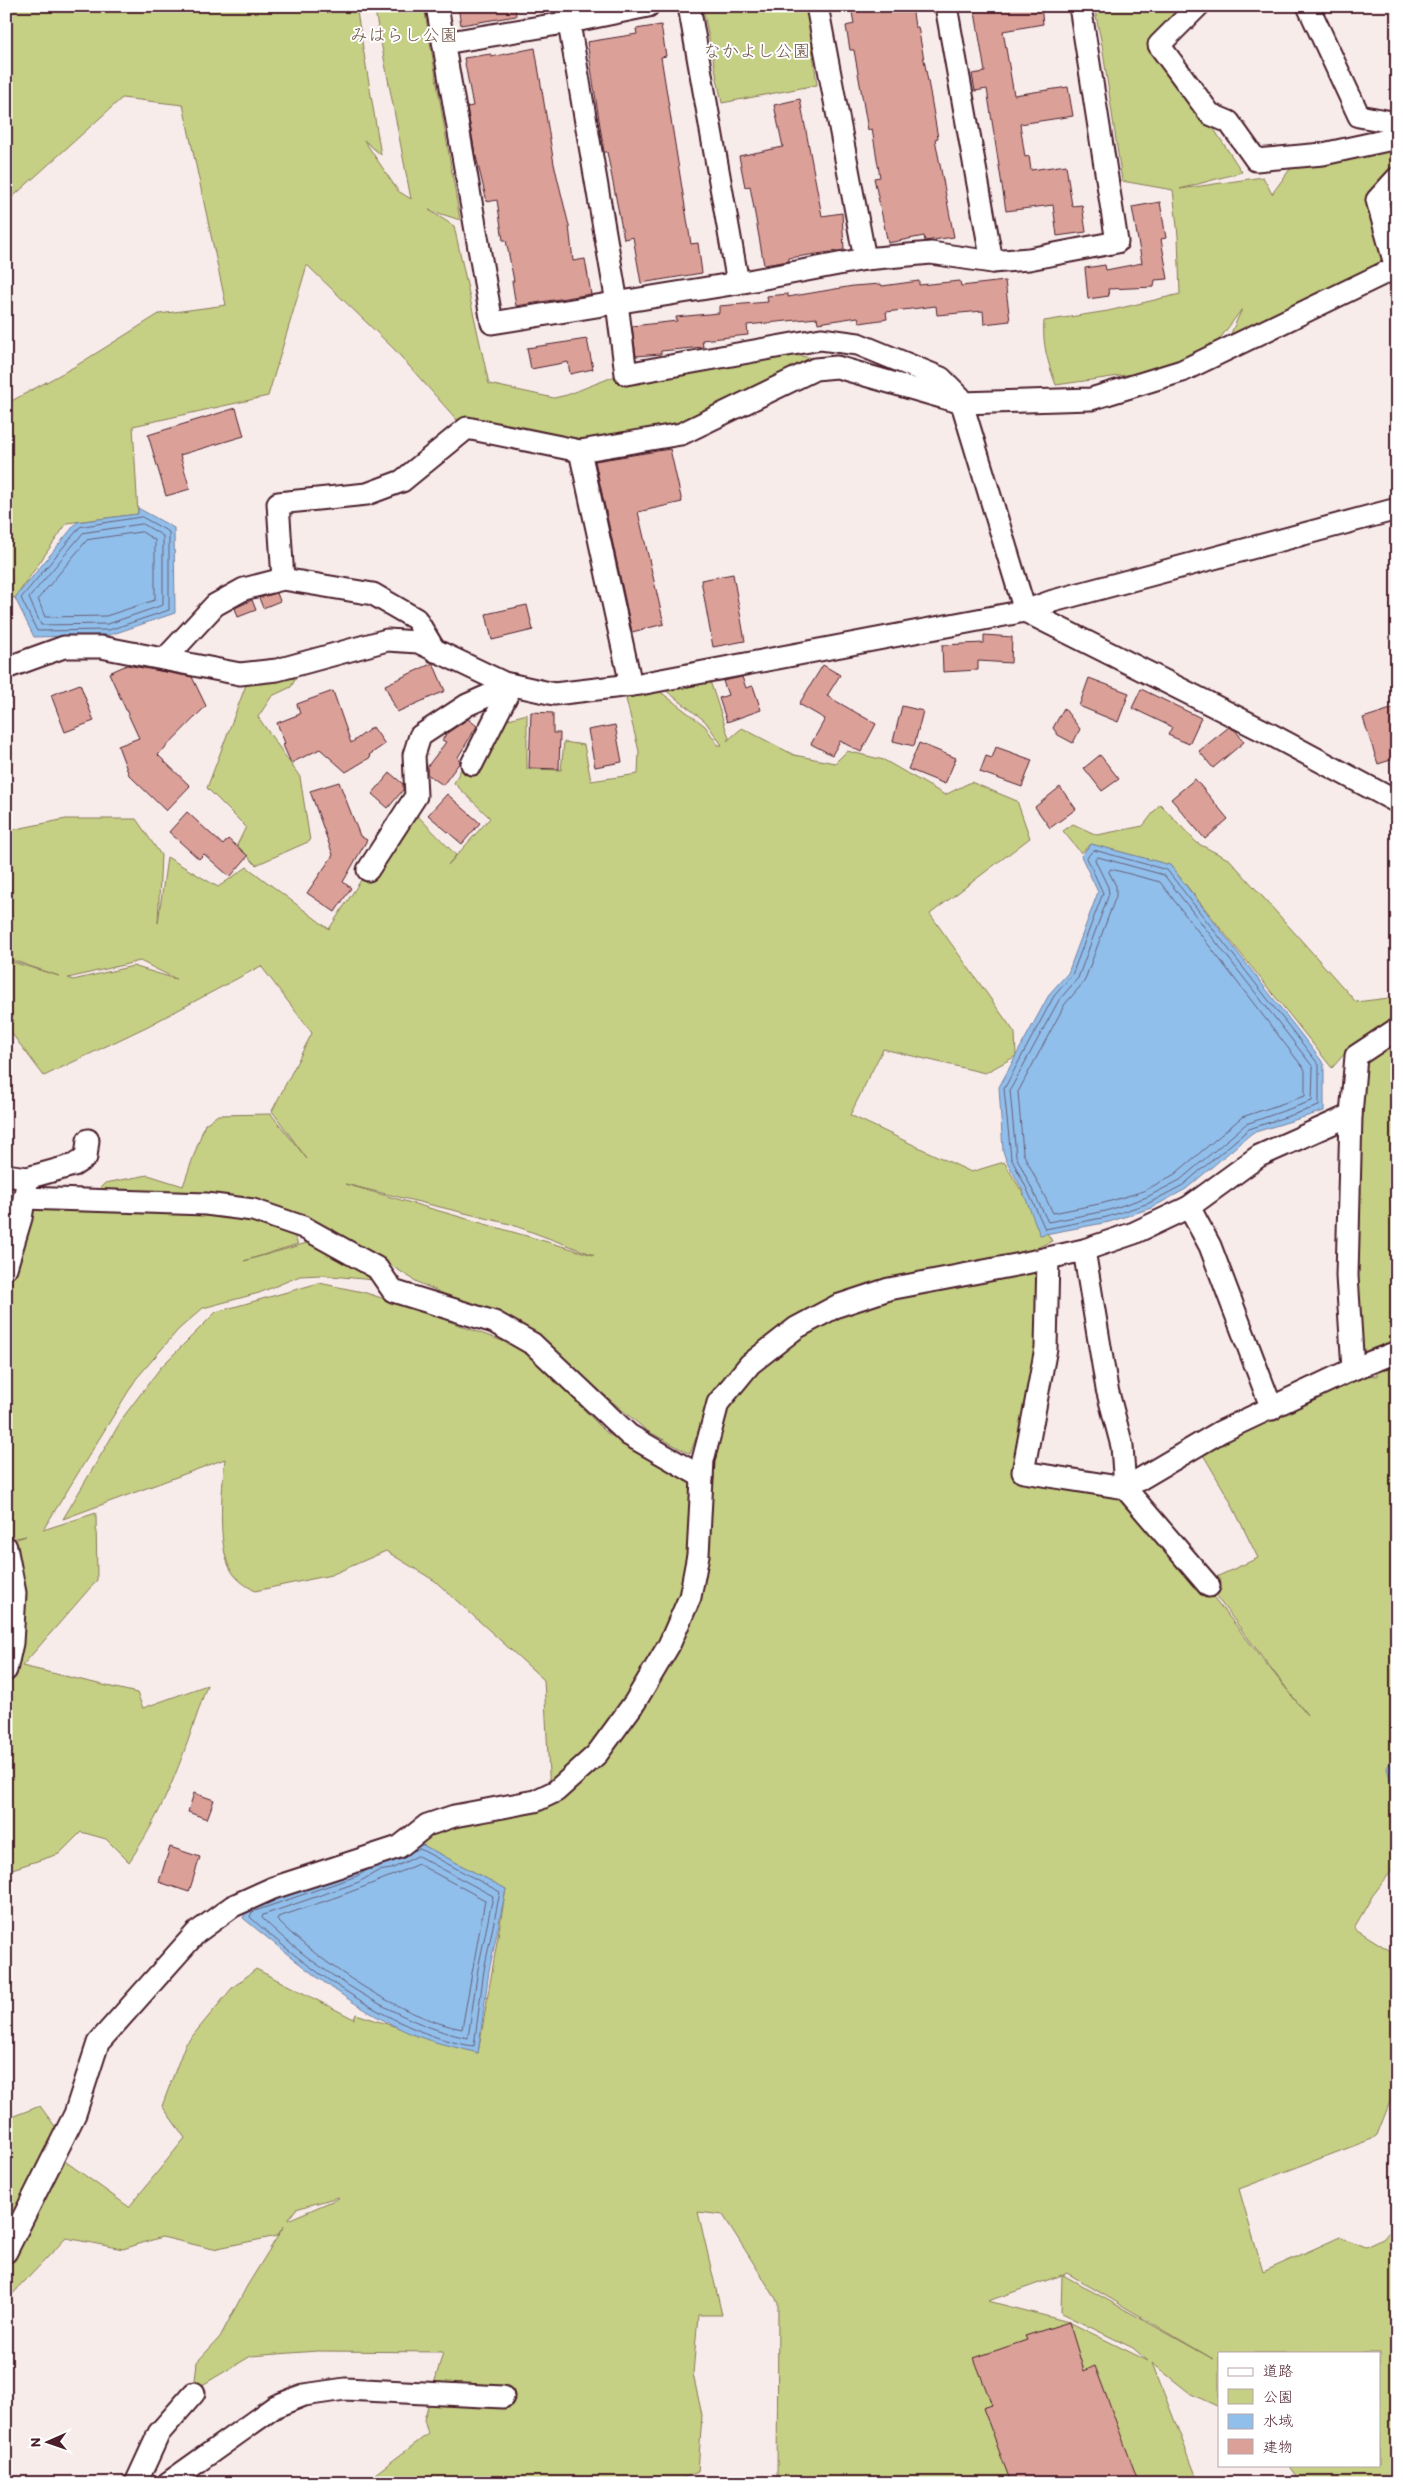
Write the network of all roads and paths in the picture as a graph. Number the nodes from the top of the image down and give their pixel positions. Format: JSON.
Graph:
{"nodes":[{"id":1,"x":437,"y":6,"type":"edge"},
{"id":2,"x":648,"y":6,"type":"edge"},
{"id":3,"x":689,"y":6,"type":"edge"},
{"id":4,"x":817,"y":6,"type":"edge"},
{"id":5,"x":946,"y":6,"type":"edge"},
{"id":6,"x":1080,"y":6,"type":"edge"},
{"id":7,"x":1198,"y":6,"type":"edge"},
{"id":8,"x":1308,"y":6,"type":"edge"},
{"id":9,"x":568,"y":14,"type":"edge"},
{"id":10,"x":444,"y":43,"type":"junction"},
{"id":11,"x":1397,"y":123,"type":"edge"},
{"id":12,"x":1397,"y":138,"type":"edge"},
{"id":13,"x":1397,"y":178,"type":"edge"},
{"id":14,"x":865,"y":259,"type":"junction"},
{"id":15,"x":992,"y":262,"type":"junction"},
{"id":16,"x":1396,"y":268,"type":"edge"},
{"id":17,"x":738,"y":283,"type":"junction"},
{"id":18,"x":617,"y":303,"type":"junction"},
{"id":19,"x":962,"y":403,"type":"junction"},
{"id":20,"x":580,"y":450,"type":"junction"},
{"id":21,"x":1397,"y":509,"type":"edge"},
{"id":22,"x":283,"y":579,"type":"junction"},
{"id":23,"x":1025,"y":611,"type":"junction"},
{"id":24,"x":435,"y":651,"type":"junction"},
{"id":25,"x":165,"y":659,"type":"junction"},
{"id":26,"x":6,"y":668,"type":"edge"},
{"id":27,"x":512,"y":685,"type":"junction"},
{"id":28,"x":631,"y":685,"type":"junction"},
{"id":29,"x":472,"y":764,"type":"dead end"},
{"id":30,"x":1397,"y":802,"type":"edge"},
{"id":31,"x":368,"y":870,"type":"dead end"},
{"id":32,"x":1397,"y":1029,"type":"edge"},
{"id":33,"x":1351,"y":1115,"type":"junction"},
{"id":34,"x":88,"y":1140,"type":"dead end"},
{"id":35,"x":6,"y":1175,"type":"edge"},
{"id":36,"x":26,"y":1188,"type":"junction"},
{"id":37,"x":1189,"y":1207,"type":"junction"},
{"id":38,"x":1084,"y":1250,"type":"junction"},
{"id":39,"x":1048,"y":1258,"type":"junction"},
{"id":40,"x":6,"y":1268,"type":"edge"},
{"id":41,"x":1397,"y":1352,"type":"edge"},
{"id":42,"x":1353,"y":1369,"type":"junction"},
{"id":43,"x":1272,"y":1408,"type":"junction"},
{"id":44,"x":702,"y":1477,"type":"junction"},
{"id":45,"x":1125,"y":1488,"type":"junction"},
{"id":46,"x":6,"y":1547,"type":"edge"},
{"id":47,"x":1209,"y":1586,"type":"dead end"},
{"id":48,"x":6,"y":1670,"type":"edge"},
{"id":49,"x":6,"y":2252,"type":"edge"},
{"id":50,"x":194,"y":2393,"type":"dead end"},
{"id":51,"x":503,"y":2397,"type":"dead end"},
{"id":52,"x":136,"y":2483,"type":"edge"},
{"id":53,"x":168,"y":2483,"type":"edge"}],
"edges":[{"from":1,"to":10,"type":"street"},
{"from":2,"to":9,"type":"street"},
{"from":3,"to":17,"type":"street"},
{"from":4,"to":14,"type":"street"},
{"from":5,"to":15,"type":"street"},
{"from":6,"to":15,"type":"street"},
{"from":7,"to":12,"type":"street"},
{"from":8,"to":11,"type":"street"},
{"from":9,"to":10,"type":"street"},
{"from":9,"to":18,"type":"street"},
{"from":10,"to":18,"type":"street"},
{"from":13,"to":16,"type":"street"},
{"from":14,"to":15,"type":"street"},
{"from":14,"to":17,"type":"street"},
{"from":16,"to":19,"type":"street"},
{"from":17,"to":18,"type":"street"},
{"from":18,"to":19,"type":"street"},
{"from":19,"to":20,"type":"street"},
{"from":19,"to":23,"type":"street"},
{"from":20,"to":22,"type":"street"},
{"from":20,"to":28,"type":"street"},
{"from":21,"to":23,"type":"street"},
{"from":22,"to":24,"type":"street"},
{"from":22,"to":25,"type":"street"},
{"from":23,"to":28,"type":"street"},
{"from":23,"to":30,"type":"street"},
{"from":24,"to":25,"type":"street"},
{"from":24,"to":27,"type":"street"},
{"from":25,"to":26,"type":"street"},
{"from":27,"to":28,"type":"street"},
{"from":27,"to":29,"type":"street"},
{"from":27,"to":31,"type":"street"},
{"from":32,"to":33,"type":"street"},
{"from":33,"to":37,"type":"street"},
{"from":33,"to":42,"type":"street"},
{"from":34,"to":36,"type":"street"},
{"from":35,"to":36,"type":"street"},
{"from":36,"to":40,"type":"street"},
{"from":36,"to":44,"type":"street"},
{"from":37,"to":38,"type":"street"},
{"from":37,"to":43,"type":"street"},
{"from":38,"to":39,"type":"street"},
{"from":38,"to":45,"type":"street"},
{"from":39,"to":44,"type":"street"},
{"from":39,"to":45,"type":"street"},
{"from":41,"to":42,"type":"street"},
{"from":42,"to":43,"type":"street"},
{"from":43,"to":45,"type":"street"},
{"from":44,"to":49,"type":"street"},
{"from":45,"to":47,"type":"street"},
{"from":46,"to":48,"type":"street"},
{"from":50,"to":52,"type":"street"},
{"from":51,"to":53,"type":"street"}]}
